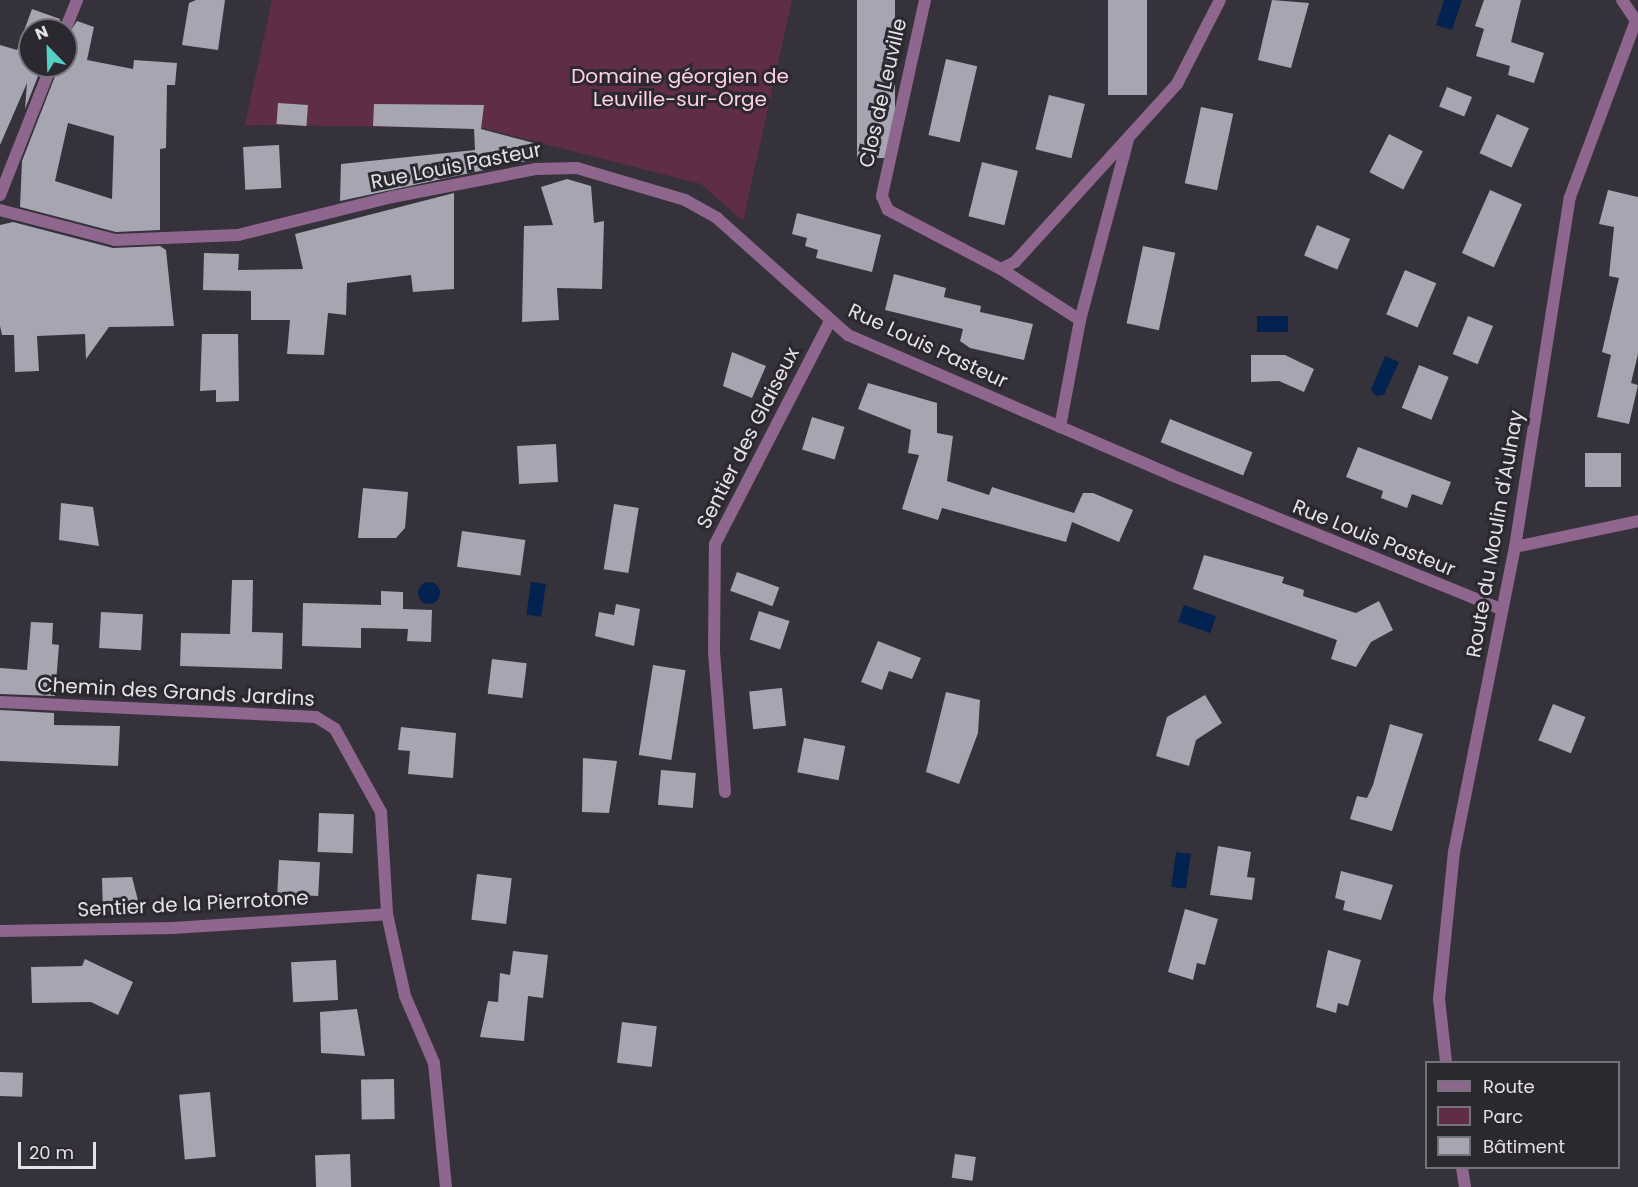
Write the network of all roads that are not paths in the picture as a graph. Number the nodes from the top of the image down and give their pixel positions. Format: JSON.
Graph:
{"nodes":[{"id":1,"x":77,"y":0,"type":"edge"},
{"id":2,"x":925,"y":0,"type":"edge"},
{"id":3,"x":1220,"y":0,"type":"edge"},
{"id":4,"x":1622,"y":0,"type":"edge"},
{"id":5,"x":70,"y":18,"type":"edge"},
{"id":6,"x":1636,"y":23,"type":"edge"},
{"id":7,"x":46,"y":78,"type":"edge"},
{"id":8,"x":1128,"y":137,"type":"junction"},
{"id":9,"x":0,"y":195,"type":"edge"},
{"id":10,"x":0,"y":210,"type":"edge"},
{"id":11,"x":1001,"y":269,"type":"junction"},
{"id":12,"x":1080,"y":320,"type":"junction"},
{"id":13,"x":830,"y":321,"type":"junction"},
{"id":14,"x":1060,"y":427,"type":"junction"},
{"id":15,"x":1638,"y":521,"type":"edge"},
{"id":16,"x":1515,"y":547,"type":"junction"},
{"id":17,"x":1501,"y":609,"type":"junction"},
{"id":18,"x":0,"y":702,"type":"edge"},
{"id":19,"x":725,"y":792,"type":"dead end"},
{"id":20,"x":387,"y":914,"type":"junction"},
{"id":21,"x":0,"y":931,"type":"edge"},
{"id":22,"x":1446,"y":1061,"type":"edge"},
{"id":23,"x":1462,"y":1169,"type":"edge"},
{"id":24,"x":446,"y":1187,"type":"edge"},
{"id":25,"x":1464,"y":1187,"type":"edge"}],
"edges":[{"from":1,"to":5,"type":"street"},
{"from":2,"to":11,"type":"street","name":"Clos de Leuville"},
{"from":3,"to":8,"type":"street"},
{"from":4,"to":6,"type":"street"},
{"from":6,"to":16,"type":"street","name":"Route du Moulin d'Aulnay"},
{"from":7,"to":9,"type":"street"},
{"from":8,"to":11,"type":"street"},
{"from":8,"to":12,"type":"street"},
{"from":10,"to":13,"type":"street","name":"Rue Louis Pasteur"},
{"from":11,"to":12,"type":"street","name":"Clos de Leuville"},
{"from":12,"to":14,"type":"street"},
{"from":13,"to":14,"type":"street","name":"Rue Louis Pasteur"},
{"from":13,"to":19,"type":"street","name":"Sentier des Glaiseux"},
{"from":14,"to":17,"type":"street","name":"Rue Louis Pasteur"},
{"from":15,"to":16,"type":"street"},
{"from":16,"to":17,"type":"street","name":"Route du Moulin d'Aulnay"},
{"from":17,"to":22,"type":"street","name":"Route du Moulin d'Aulnay"},
{"from":18,"to":20,"type":"street","name":"Chemin des Grands Jardins"},
{"from":20,"to":21,"type":"street","name":"Sentier de la Pierrotone"},
{"from":20,"to":24,"type":"street","name":"Chemin des Grands Jardins"},
{"from":23,"to":25,"type":"street"}]}
